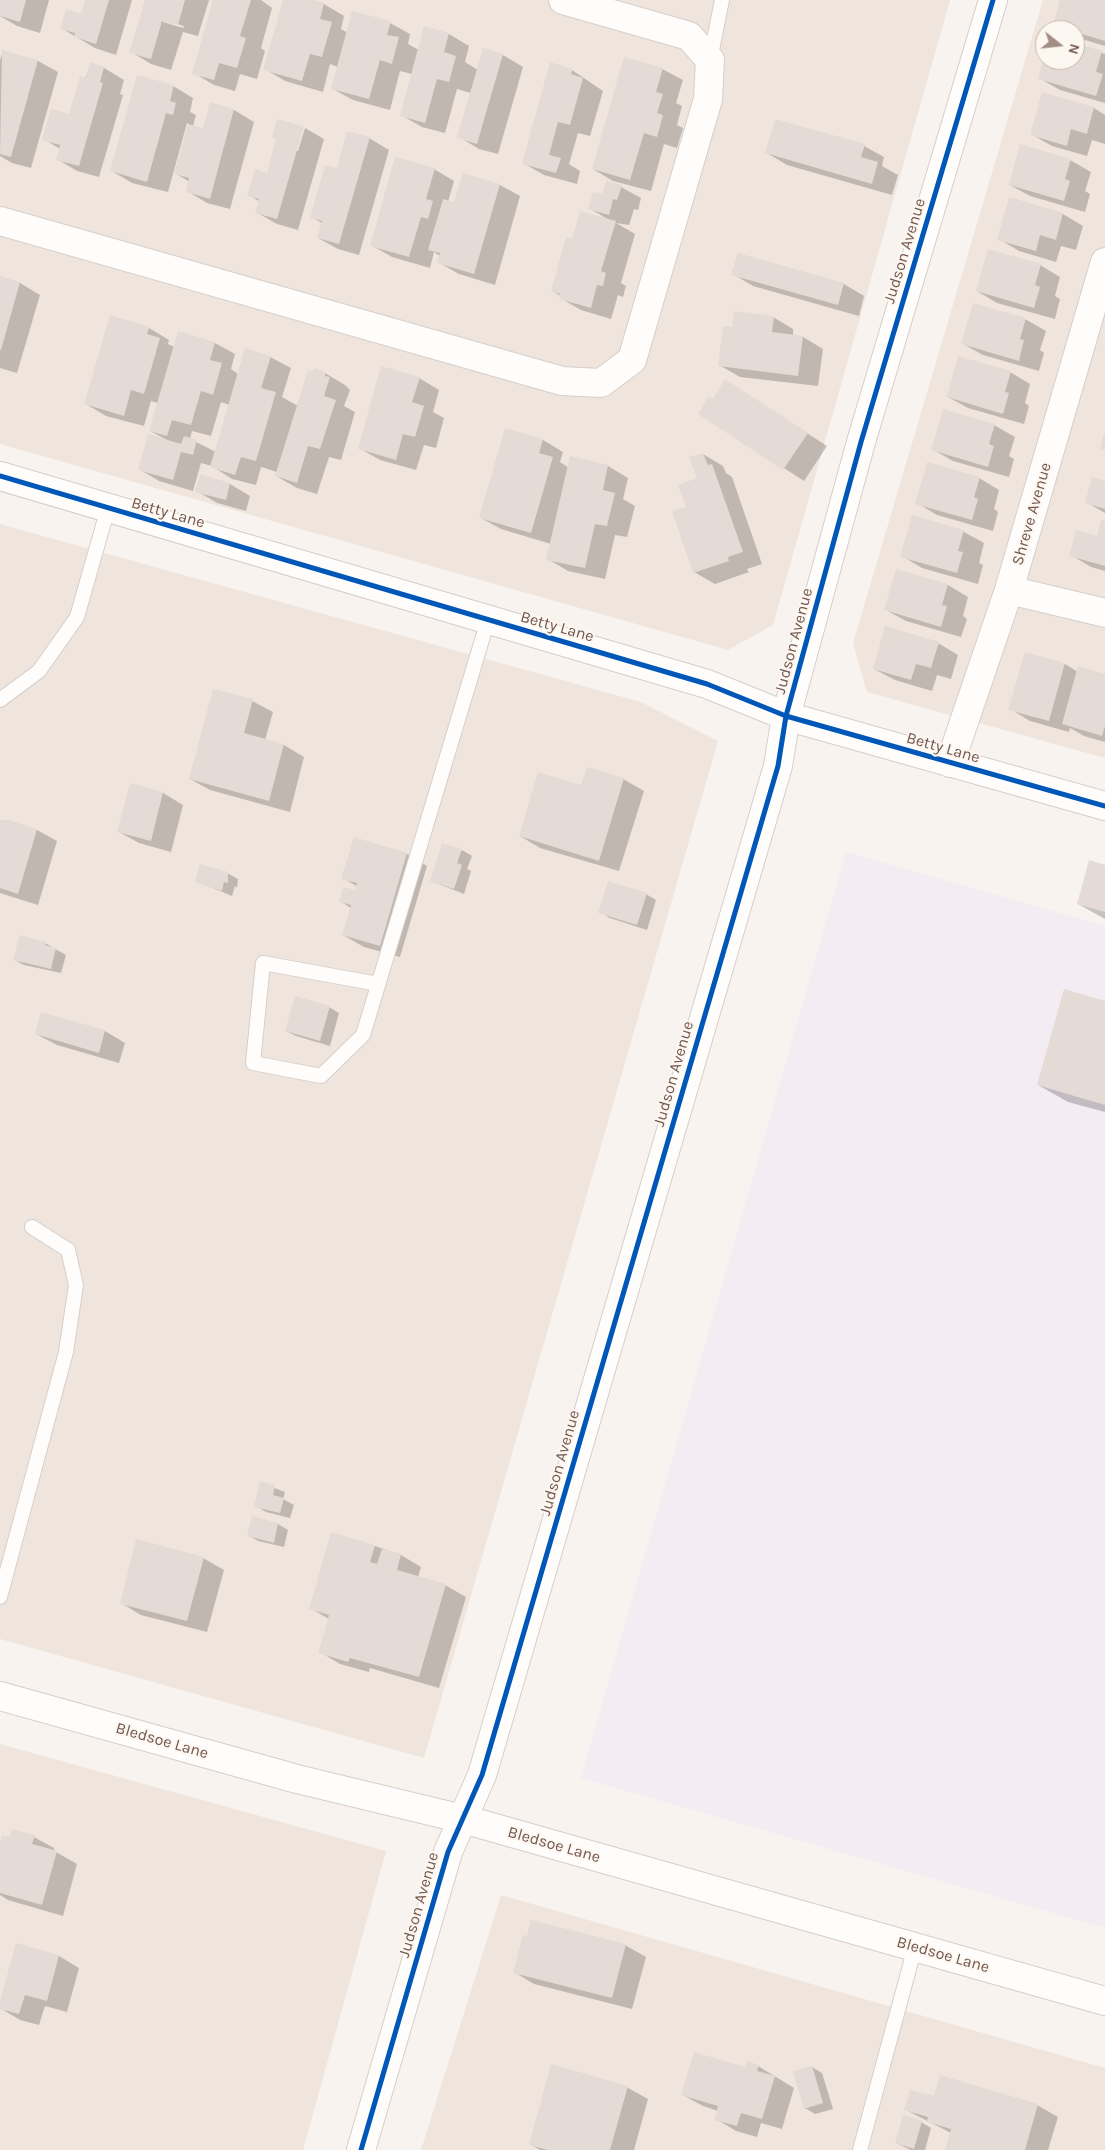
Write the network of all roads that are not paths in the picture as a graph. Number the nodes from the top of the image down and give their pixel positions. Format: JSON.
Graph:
{"nodes":[{"id":1,"x":563,"y":0,"type":"edge"},
{"id":2,"x":722,"y":0,"type":"edge"},
{"id":3,"x":993,"y":0,"type":"edge"},
{"id":4,"x":710,"y":60,"type":"junction"},
{"id":5,"x":0,"y":221,"type":"edge"},
{"id":6,"x":1105,"y":262,"type":"edge"},
{"id":7,"x":0,"y":476,"type":"edge"},
{"id":8,"x":108,"y":508,"type":"junction"},
{"id":9,"x":1009,"y":590,"type":"junction"},
{"id":10,"x":1105,"y":613,"type":"edge"},
{"id":11,"x":488,"y":620,"type":"junction"},
{"id":12,"x":0,"y":700,"type":"edge"},
{"id":13,"x":786,"y":716,"type":"junction"},
{"id":14,"x":950,"y":763,"type":"junction"},
{"id":15,"x":1105,"y":806,"type":"edge"},
{"id":16,"x":378,"y":984,"type":"junction"},
{"id":17,"x":32,"y":1227,"type":"dead end"},
{"id":18,"x":0,"y":1597,"type":"edge"},
{"id":19,"x":0,"y":1696,"type":"edge"},
{"id":20,"x":463,"y":1819,"type":"junction"},
{"id":21,"x":915,"y":1947,"type":"junction"},
{"id":22,"x":1105,"y":2001,"type":"edge"},
{"id":23,"x":361,"y":2150,"type":"edge"},
{"id":24,"x":860,"y":2150,"type":"edge"}],
"edges":[{"from":1,"to":4,"type":"street"},
{"from":2,"to":4,"type":"lane"},
{"from":3,"to":13,"type":"street","name":"Judson Avenue"},
{"from":4,"to":5,"type":"street"},
{"from":6,"to":9,"type":"street","name":"Shreve Avenue"},
{"from":7,"to":8,"type":"street","name":"Betty Lane"},
{"from":8,"to":11,"type":"street","name":"Betty Lane"},
{"from":8,"to":12,"type":"lane"},
{"from":9,"to":10,"type":"street"},
{"from":9,"to":14,"type":"street","name":"Shreve Avenue"},
{"from":11,"to":13,"type":"street","name":"Betty Lane"},
{"from":11,"to":16,"type":"lane"},
{"from":13,"to":14,"type":"street","name":"Betty Lane"},
{"from":13,"to":20,"type":"street","name":"Judson Avenue"},
{"from":14,"to":15,"type":"street","name":"Betty Lane"},
{"from":16,"to":16,"type":"lane"},
{"from":17,"to":18,"type":"lane"},
{"from":19,"to":20,"type":"street","name":"Bledsoe Lane"},
{"from":20,"to":21,"type":"street","name":"Bledsoe Lane"},
{"from":20,"to":23,"type":"street","name":"Judson Avenue"},
{"from":21,"to":22,"type":"street","name":"Bledsoe Lane"},
{"from":21,"to":24,"type":"lane"}]}
